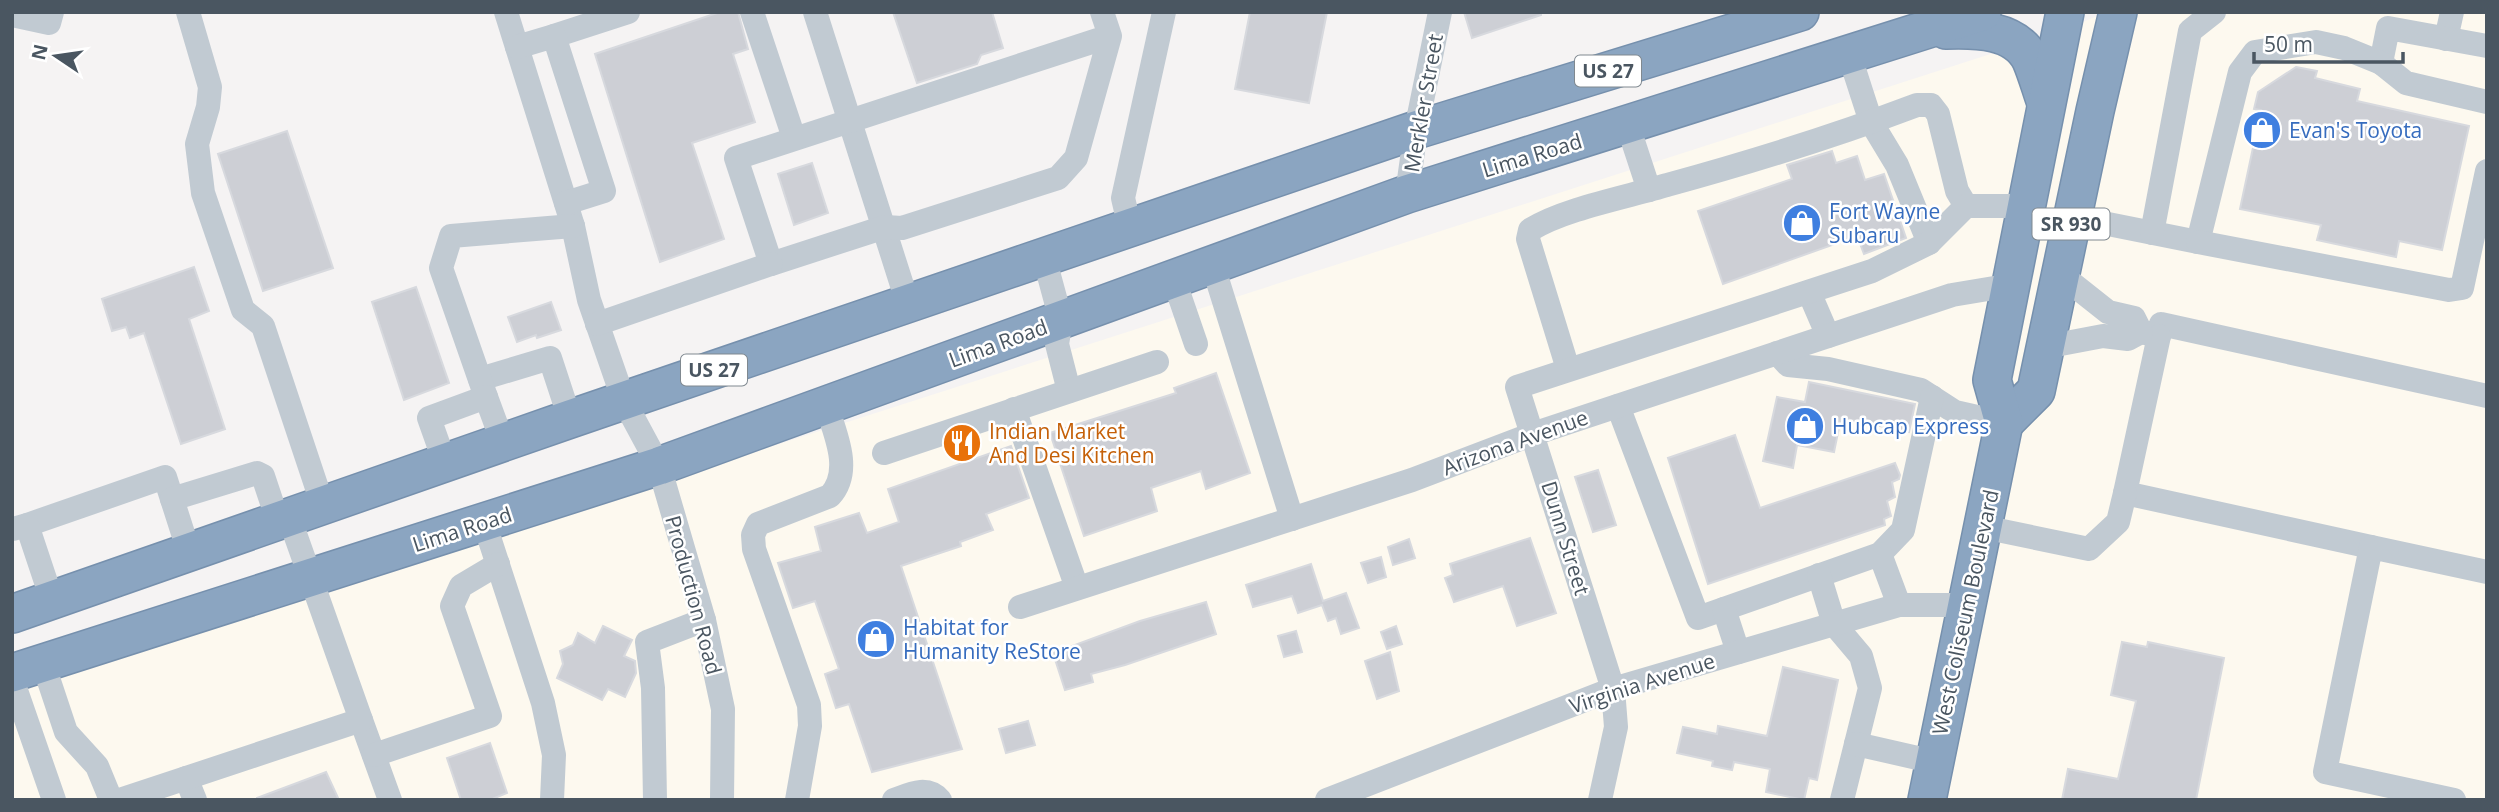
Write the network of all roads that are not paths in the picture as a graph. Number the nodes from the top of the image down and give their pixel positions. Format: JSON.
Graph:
{"nodes":[{"id":1,"x":188,"y":12,"type":"edge"},
{"id":2,"x":506,"y":12,"type":"edge"},
{"id":3,"x":628,"y":12,"type":"edge"},
{"id":4,"x":752,"y":12,"type":"edge"},
{"id":5,"x":815,"y":12,"type":"edge"},
{"id":6,"x":1102,"y":12,"type":"edge"},
{"id":7,"x":1164,"y":12,"type":"edge"},
{"id":8,"x":1440,"y":12,"type":"edge"},
{"id":9,"x":1800,"y":12,"type":"edge"},
{"id":10,"x":1982,"y":12,"type":"edge"},
{"id":11,"x":2065,"y":12,"type":"edge"},
{"id":12,"x":2118,"y":12,"type":"edge"},
{"id":13,"x":2214,"y":12,"type":"edge"},
{"id":14,"x":2452,"y":12,"type":"edge"},
{"id":15,"x":12,"y":15,"type":"edge"},
{"id":16,"x":50,"y":17,"type":"edge"},
{"id":17,"x":1732,"y":22,"type":"edge"},
{"id":18,"x":1924,"y":31,"type":"junction"},
{"id":19,"x":554,"y":36,"type":"junction"},
{"id":20,"x":1110,"y":36,"type":"junction"},
{"id":21,"x":2446,"y":39,"type":"junction"},
{"id":22,"x":2487,"y":46,"type":"edge"},
{"id":23,"x":517,"y":47,"type":"junction"},
{"id":24,"x":1849,"y":54,"type":"junction"},
{"id":25,"x":2381,"y":63,"type":"junction"},
{"id":26,"x":2487,"y":102,"type":"edge"},
{"id":27,"x":2046,"y":103,"type":"junction"},
{"id":28,"x":850,"y":120,"type":"junction"},
{"id":29,"x":1871,"y":122,"type":"junction"},
{"id":30,"x":1628,"y":126,"type":"junction"},
{"id":31,"x":1416,"y":130,"type":"junction"},
{"id":32,"x":794,"y":138,"type":"junction"},
{"id":33,"x":2487,"y":171,"type":"edge"},
{"id":34,"x":1649,"y":190,"type":"junction"},
{"id":35,"x":1407,"y":194,"type":"junction"},
{"id":36,"x":1966,"y":206,"type":"junction"},
{"id":37,"x":2027,"y":206,"type":"junction"},
{"id":38,"x":569,"y":215,"type":"junction"},
{"id":39,"x":2073,"y":217,"type":"junction"},
{"id":40,"x":885,"y":227,"type":"junction"},
{"id":41,"x":1130,"y":228,"type":"junction"},
{"id":42,"x":2152,"y":233,"type":"junction"},
{"id":43,"x":2198,"y":242,"type":"junction"},
{"id":44,"x":1929,"y":243,"type":"junction"},
{"id":45,"x":1044,"y":257,"type":"junction"},
{"id":46,"x":771,"y":264,"type":"junction"},
{"id":47,"x":1213,"y":266,"type":"junction"},
{"id":48,"x":2060,"y":274,"type":"junction"},
{"id":49,"x":1174,"y":280,"type":"junction"},
{"id":50,"x":2012,"y":285,"type":"junction"},
{"id":51,"x":1809,"y":292,"type":"junction"},
{"id":52,"x":908,"y":304,"type":"junction"},
{"id":53,"x":1061,"y":320,"type":"junction"},
{"id":54,"x":597,"y":324,"type":"junction"},
{"id":55,"x":2150,"y":334,"type":"junction"},
{"id":56,"x":1828,"y":336,"type":"junction"},
{"id":57,"x":1196,"y":344,"type":"dead end"},
{"id":58,"x":2045,"y":347,"type":"junction"},
{"id":59,"x":1777,"y":353,"type":"junction"},
{"id":60,"x":1157,"y":362,"type":"dead end"},
{"id":61,"x":1569,"y":369,"type":"junction"},
{"id":62,"x":483,"y":388,"type":"junction"},
{"id":63,"x":1069,"y":391,"type":"junction"},
{"id":64,"x":2487,"y":396,"type":"edge"},
{"id":65,"x":1932,"y":397,"type":"junction"},
{"id":66,"x":624,"y":401,"type":"junction"},
{"id":67,"x":826,"y":405,"type":"junction"},
{"id":68,"x":1618,"y":406,"type":"junction"},
{"id":69,"x":1014,"y":409,"type":"junction"},
{"id":70,"x":570,"y":419,"type":"junction"},
{"id":71,"x":2004,"y":423,"type":"junction"},
{"id":72,"x":1533,"y":434,"type":"junction"},
{"id":73,"x":503,"y":443,"type":"junction"},
{"id":74,"x":884,"y":453,"type":"dead end"},
{"id":75,"x":445,"y":463,"type":"junction"},
{"id":76,"x":659,"y":466,"type":"junction"},
{"id":77,"x":2125,"y":493,"type":"junction"},
{"id":78,"x":172,"y":499,"type":"junction"},
{"id":79,"x":297,"y":515,"type":"junction"},
{"id":80,"x":1292,"y":519,"type":"junction"},
{"id":81,"x":484,"y":522,"type":"junction"},
{"id":82,"x":20,"y":527,"type":"edge"},
{"id":83,"x":1983,"y":527,"type":"junction"},
{"id":84,"x":2371,"y":547,"type":"junction"},
{"id":85,"x":190,"y":552,"type":"junction"},
{"id":86,"x":1880,"y":554,"type":"junction"},
{"id":87,"x":498,"y":564,"type":"junction"},
{"id":88,"x":2487,"y":572,"type":"edge"},
{"id":89,"x":1819,"y":575,"type":"junction"},
{"id":90,"x":311,"y":577,"type":"junction"},
{"id":91,"x":1077,"y":589,"type":"junction"},
{"id":92,"x":52,"y":600,"type":"junction"},
{"id":93,"x":1899,"y":605,"type":"junction"},
{"id":94,"x":1967,"y":605,"type":"junction"},
{"id":95,"x":1020,"y":607,"type":"dead end"},
{"id":96,"x":1724,"y":609,"type":"junction"},
{"id":97,"x":12,"y":614,"type":"edge"},
{"id":98,"x":704,"y":620,"type":"junction"},
{"id":99,"x":1834,"y":624,"type":"junction"},
{"id":100,"x":1738,"y":652,"type":"junction"},
{"id":101,"x":23,"y":671,"type":"edge"},
{"id":102,"x":1613,"y":689,"type":"junction"},
{"id":103,"x":361,"y":720,"type":"junction"},
{"id":104,"x":66,"y":732,"type":"junction"},
{"id":105,"x":1856,"y":744,"type":"junction"},
{"id":106,"x":35,"y":745,"type":"junction"},
{"id":107,"x":374,"y":755,"type":"junction"},
{"id":108,"x":1935,"y":762,"type":"junction"},
{"id":109,"x":190,"y":789,"type":"edge"},
{"id":110,"x":54,"y":800,"type":"edge"},
{"id":111,"x":111,"y":800,"type":"edge"},
{"id":112,"x":120,"y":800,"type":"edge"},
{"id":113,"x":390,"y":800,"type":"edge"},
{"id":114,"x":552,"y":800,"type":"edge"},
{"id":115,"x":655,"y":800,"type":"edge"},
{"id":116,"x":722,"y":800,"type":"edge"},
{"id":117,"x":797,"y":800,"type":"edge"},
{"id":118,"x":894,"y":800,"type":"edge"},
{"id":119,"x":940,"y":800,"type":"edge"},
{"id":120,"x":1327,"y":800,"type":"edge"},
{"id":121,"x":1600,"y":800,"type":"edge"},
{"id":122,"x":1842,"y":800,"type":"edge"},
{"id":123,"x":1927,"y":800,"type":"edge"},
{"id":124,"x":2454,"y":800,"type":"edge"}],
"edges":[{"from":1,"to":79,"type":"street"},
{"from":2,"to":23,"type":"street","name":"Production Road"},
{"from":3,"to":19,"type":"street"},
{"from":4,"to":32,"type":"street"},
{"from":5,"to":28,"type":"street"},
{"from":6,"to":20,"type":"street"},
{"from":7,"to":41,"type":"street"},
{"from":8,"to":31,"type":"street","name":"Merkler Street"},
{"from":9,"to":17,"type":"highway","number":"US 27"},
{"from":10,"to":18,"type":"highway","name":"Lima Road"},
{"from":11,"to":27,"type":"highway","name":"West Coliseum Boulevard","number":"SR 930"},
{"from":12,"to":39,"type":"highway","number":"SR 930"},
{"from":13,"to":42,"type":"street"},
{"from":14,"to":21,"type":"street"},
{"from":15,"to":16,"type":"street"},
{"from":17,"to":31,"type":"highway","number":"US 27"},
{"from":18,"to":24,"type":"highway","name":"Lima Road"},
{"from":18,"to":27,"type":"highway"},
{"from":19,"to":23,"type":"street"},
{"from":19,"to":38,"type":"street"},
{"from":20,"to":28,"type":"street"},
{"from":20,"to":40,"type":"street"},
{"from":21,"to":22,"type":"street"},
{"from":21,"to":25,"type":"street"},
{"from":23,"to":38,"type":"street","name":"Production Road"},
{"from":24,"to":29,"type":"street"},
{"from":24,"to":30,"type":"highway","name":"Lima Road"},
{"from":25,"to":26,"type":"street"},
{"from":25,"to":43,"type":"street"},
{"from":27,"to":37,"type":"highway","name":"West Coliseum Boulevard","number":"SR 930"},
{"from":28,"to":32,"type":"street"},
{"from":28,"to":40,"type":"street"},
{"from":29,"to":34,"type":"street"},
{"from":29,"to":36,"type":"street"},
{"from":29,"to":44,"type":"street"},
{"from":30,"to":34,"type":"street"},
{"from":30,"to":35,"type":"highway","name":"Lima Road"},
{"from":31,"to":35,"type":"street","name":"Merkler Street"},
{"from":31,"to":41,"type":"highway","number":"US 27"},
{"from":32,"to":46,"type":"street"},
{"from":33,"to":43,"type":"street"},
{"from":34,"to":61,"type":"street"},
{"from":35,"to":47,"type":"highway","name":"Lima Road"},
{"from":36,"to":37,"type":"street"},
{"from":36,"to":44,"type":"street"},
{"from":37,"to":50,"type":"highway","name":"West Coliseum Boulevard","number":"SR 930"},
{"from":38,"to":54,"type":"street","name":"Production Road"},
{"from":38,"to":62,"type":"street"},
{"from":39,"to":42,"type":"street"},
{"from":39,"to":48,"type":"highway","number":"SR 930"},
{"from":40,"to":46,"type":"street"},
{"from":40,"to":52,"type":"street"},
{"from":41,"to":45,"type":"highway","number":"US 27"},
{"from":42,"to":43,"type":"street"},
{"from":44,"to":51,"type":"street"},
{"from":45,"to":52,"type":"highway","number":"US 27"},
{"from":45,"to":53,"type":"street"},
{"from":46,"to":54,"type":"street"},
{"from":47,"to":49,"type":"highway","name":"Lima Road"},
{"from":47,"to":80,"type":"street"},
{"from":48,"to":55,"type":"street"},
{"from":48,"to":58,"type":"highway","number":"SR 930"},
{"from":49,"to":53,"type":"highway","name":"Lima Road"},
{"from":49,"to":57,"type":"street"},
{"from":50,"to":56,"type":"street","name":"Arizona Avenue"},
{"from":50,"to":71,"type":"highway","name":"West Coliseum Boulevard","number":"SR 930"},
{"from":51,"to":56,"type":"street"},
{"from":51,"to":61,"type":"street"},
{"from":52,"to":66,"type":"highway","number":"US 27"},
{"from":53,"to":63,"type":"street"},
{"from":53,"to":67,"type":"highway","name":"Lima Road"},
{"from":54,"to":66,"type":"street","name":"Production Road"},
{"from":55,"to":58,"type":"street"},
{"from":55,"to":64,"type":"street"},
{"from":55,"to":77,"type":"street"},
{"from":56,"to":59,"type":"street","name":"Arizona Avenue"},
{"from":58,"to":71,"type":"highway","number":"SR 930"},
{"from":59,"to":65,"type":"street"},
{"from":59,"to":68,"type":"street","name":"Arizona Avenue"},
{"from":60,"to":63,"type":"street"},
{"from":61,"to":72,"type":"street","name":"Dunn Street"},
{"from":62,"to":70,"type":"street"},
{"from":62,"to":73,"type":"street"},
{"from":62,"to":75,"type":"street"},
{"from":63,"to":69,"type":"street"},
{"from":65,"to":71,"type":"street"},
{"from":65,"to":86,"type":"street"},
{"from":66,"to":70,"type":"highway","number":"US 27"},
{"from":66,"to":76,"type":"street","name":"Production Road"},
{"from":67,"to":76,"type":"highway","name":"Lima Road"},
{"from":67,"to":117,"type":"street"},
{"from":68,"to":72,"type":"street","name":"Arizona Avenue"},
{"from":68,"to":96,"type":"street"},
{"from":69,"to":74,"type":"street"},
{"from":69,"to":91,"type":"street"},
{"from":70,"to":73,"type":"highway","number":"US 27"},
{"from":71,"to":83,"type":"highway","name":"West Coliseum Boulevard","number":"SR 930"},
{"from":72,"to":80,"type":"street","name":"Arizona Avenue"},
{"from":72,"to":102,"type":"street","name":"Dunn Street"},
{"from":73,"to":75,"type":"highway","number":"US 27"},
{"from":75,"to":79,"type":"highway","number":"US 27"},
{"from":76,"to":81,"type":"highway","name":"Lima Road"},
{"from":76,"to":98,"type":"street","name":"Production Road"},
{"from":77,"to":83,"type":"street"},
{"from":77,"to":84,"type":"street"},
{"from":78,"to":79,"type":"street"},
{"from":78,"to":82,"type":"street"},
{"from":78,"to":85,"type":"street"},
{"from":79,"to":85,"type":"highway","number":"US 27"},
{"from":79,"to":90,"type":"street"},
{"from":80,"to":91,"type":"street","name":"Arizona Avenue"},
{"from":81,"to":87,"type":"street"},
{"from":81,"to":90,"type":"highway","name":"Lima Road"},
{"from":82,"to":92,"type":"street"},
{"from":83,"to":94,"type":"highway","name":"West Coliseum Boulevard","number":"SR 930"},
{"from":84,"to":88,"type":"street"},
{"from":84,"to":124,"type":"street"},
{"from":85,"to":92,"type":"highway","number":"US 27"},
{"from":86,"to":89,"type":"street"},
{"from":86,"to":93,"type":"street"},
{"from":87,"to":107,"type":"street"},
{"from":87,"to":114,"type":"street"},
{"from":89,"to":96,"type":"street"},
{"from":89,"to":99,"type":"street"},
{"from":90,"to":101,"type":"highway","name":"Lima Road"},
{"from":90,"to":103,"type":"street"},
{"from":91,"to":95,"type":"street","name":"Arizona Avenue"},
{"from":92,"to":97,"type":"highway","number":"US 27"},
{"from":93,"to":94,"type":"street","name":"Virginia Avenue"},
{"from":93,"to":99,"type":"street","name":"Virginia Avenue"},
{"from":94,"to":108,"type":"highway","name":"West Coliseum Boulevard","number":"SR 930"},
{"from":96,"to":100,"type":"street"},
{"from":98,"to":115,"type":"street"},
{"from":98,"to":116,"type":"street","name":"Production Road"},
{"from":99,"to":100,"type":"street","name":"Virginia Avenue"},
{"from":99,"to":105,"type":"street"},
{"from":100,"to":102,"type":"street","name":"Virginia Avenue"},
{"from":101,"to":104,"type":"street"},
{"from":101,"to":106,"type":"street"},
{"from":102,"to":120,"type":"street","name":"Virginia Avenue"},
{"from":102,"to":121,"type":"street","name":"Dunn Street"},
{"from":103,"to":107,"type":"street"},
{"from":103,"to":109,"type":"street"},
{"from":104,"to":106,"type":"street"},
{"from":104,"to":111,"type":"street"},
{"from":105,"to":108,"type":"street"},
{"from":105,"to":122,"type":"street"},
{"from":106,"to":110,"type":"street"},
{"from":107,"to":113,"type":"street"},
{"from":108,"to":123,"type":"highway","name":"West Coliseum Boulevard","number":"SR 930"},
{"from":109,"to":112,"type":"street"},
{"from":118,"to":119,"type":"street"}]}
